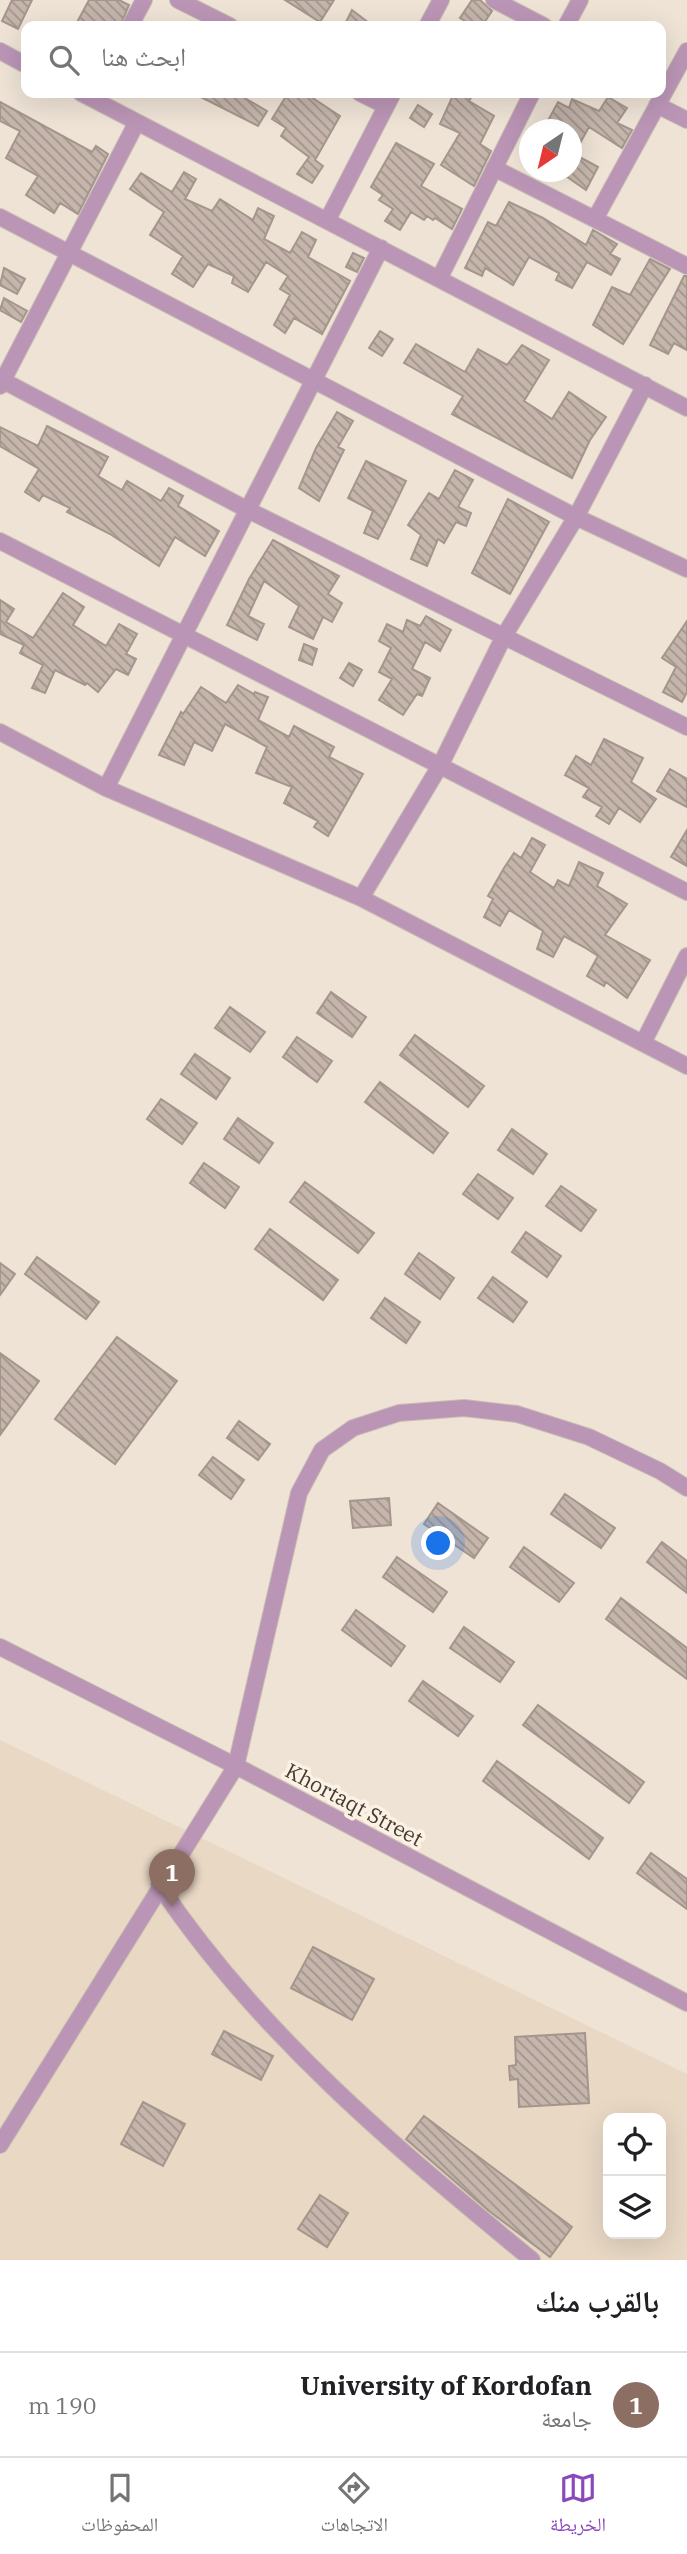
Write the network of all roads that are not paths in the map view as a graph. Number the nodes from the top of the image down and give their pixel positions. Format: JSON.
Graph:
{"nodes":[{"id":1,"x":144,"y":0,"type":"edge"},
{"id":2,"x":178,"y":0,"type":"edge"},
{"id":3,"x":441,"y":0,"type":"edge"},
{"id":4,"x":494,"y":0,"type":"edge"},
{"id":5,"x":580,"y":0,"type":"edge"},
{"id":6,"x":133,"y":21,"type":"edge"},
{"id":7,"x":220,"y":21,"type":"edge"},
{"id":8,"x":430,"y":21,"type":"edge"},
{"id":9,"x":534,"y":21,"type":"edge"},
{"id":10,"x":569,"y":21,"type":"edge"},
{"id":11,"x":0,"y":51,"type":"edge"},
{"id":12,"x":687,"y":51,"type":"edge"},
{"id":13,"x":21,"y":62,"type":"edge"},
{"id":14,"x":666,"y":89,"type":"edge"},
{"id":15,"x":96,"y":98,"type":"edge"},
{"id":16,"x":529,"y":98,"type":"edge"},
{"id":17,"x":661,"y":98,"type":"edge"},
{"id":18,"x":390,"y":99,"type":"edge"},
{"id":19,"x":657,"y":105,"type":"junction"},
{"id":20,"x":687,"y":120,"type":"edge"},
{"id":21,"x":137,"y":122,"type":"junction"},
{"id":22,"x":494,"y":167,"type":"junction"},
{"id":23,"x":0,"y":217,"type":"edge"},
{"id":24,"x":595,"y":219,"type":"junction"},
{"id":25,"x":327,"y":221,"type":"junction"},
{"id":26,"x":381,"y":248,"type":"junction"},
{"id":27,"x":68,"y":253,"type":"junction"},
{"id":28,"x":687,"y":266,"type":"edge"},
{"id":29,"x":439,"y":279,"type":"junction"},
{"id":30,"x":314,"y":380,"type":"junction"},
{"id":31,"x":1,"y":381,"type":"edge"},
{"id":32,"x":645,"y":385,"type":"junction"},
{"id":33,"x":687,"y":408,"type":"edge"},
{"id":34,"x":248,"y":509,"type":"junction"},
{"id":35,"x":576,"y":517,"type":"junction"},
{"id":36,"x":0,"y":541,"type":"edge"},
{"id":37,"x":687,"y":569,"type":"edge"},
{"id":38,"x":186,"y":634,"type":"junction"},
{"id":39,"x":504,"y":636,"type":"junction"},
{"id":40,"x":687,"y":727,"type":"edge"},
{"id":41,"x":0,"y":732,"type":"edge"},
{"id":42,"x":441,"y":764,"type":"junction"},
{"id":43,"x":106,"y":788,"type":"junction"},
{"id":44,"x":687,"y":892,"type":"edge"},
{"id":45,"x":361,"y":898,"type":"junction"},
{"id":46,"x":687,"y":956,"type":"edge"},
{"id":47,"x":643,"y":1043,"type":"junction"},
{"id":48,"x":687,"y":1066,"type":"edge"},
{"id":49,"x":687,"y":1488,"type":"edge"},
{"id":50,"x":0,"y":1647,"type":"edge"},
{"id":51,"x":236,"y":1766,"type":"junction"},
{"id":52,"x":159,"y":1885,"type":"junction"},
{"id":53,"x":687,"y":2003,"type":"edge"},
{"id":54,"x":0,"y":2146,"type":"edge"},
{"id":55,"x":532,"y":2260,"type":"edge"}],
"edges":[{"from":1,"to":6,"type":"street"},
{"from":2,"to":7,"type":"street"},
{"from":3,"to":8,"type":"street"},
{"from":4,"to":9,"type":"street"},
{"from":5,"to":10,"type":"street"},
{"from":11,"to":13,"type":"street"},
{"from":12,"to":14,"type":"street"},
{"from":15,"to":21,"type":"street"},
{"from":16,"to":22,"type":"street"},
{"from":17,"to":19,"type":"street"},
{"from":18,"to":25,"type":"street"},
{"from":19,"to":20,"type":"street"},
{"from":19,"to":24,"type":"street"},
{"from":21,"to":25,"type":"street"},
{"from":21,"to":27,"type":"street"},
{"from":22,"to":24,"type":"street"},
{"from":22,"to":29,"type":"street"},
{"from":23,"to":27,"type":"street"},
{"from":24,"to":28,"type":"street"},
{"from":25,"to":26,"type":"street"},
{"from":26,"to":29,"type":"street"},
{"from":26,"to":30,"type":"street"},
{"from":27,"to":30,"type":"street"},
{"from":27,"to":31,"type":"street"},
{"from":29,"to":32,"type":"street"},
{"from":30,"to":34,"type":"street"},
{"from":30,"to":35,"type":"street"},
{"from":31,"to":34,"type":"street"},
{"from":32,"to":33,"type":"street"},
{"from":32,"to":35,"type":"street"},
{"from":34,"to":38,"type":"street"},
{"from":34,"to":39,"type":"street"},
{"from":35,"to":37,"type":"street"},
{"from":35,"to":39,"type":"street"},
{"from":36,"to":38,"type":"street"},
{"from":38,"to":42,"type":"street"},
{"from":38,"to":43,"type":"street"},
{"from":39,"to":40,"type":"street"},
{"from":39,"to":42,"type":"street"},
{"from":41,"to":43,"type":"street"},
{"from":42,"to":44,"type":"street"},
{"from":42,"to":45,"type":"street"},
{"from":43,"to":45,"type":"street"},
{"from":45,"to":47,"type":"street"},
{"from":46,"to":47,"type":"street"},
{"from":47,"to":48,"type":"street"},
{"from":49,"to":51,"type":"street"},
{"from":50,"to":51,"type":"street","name":"Khortaqt Street"},
{"from":51,"to":52,"type":"street"},
{"from":51,"to":53,"type":"street","name":"Khortaqt Street"},
{"from":52,"to":54,"type":"street"},
{"from":52,"to":55,"type":"street"}]}
